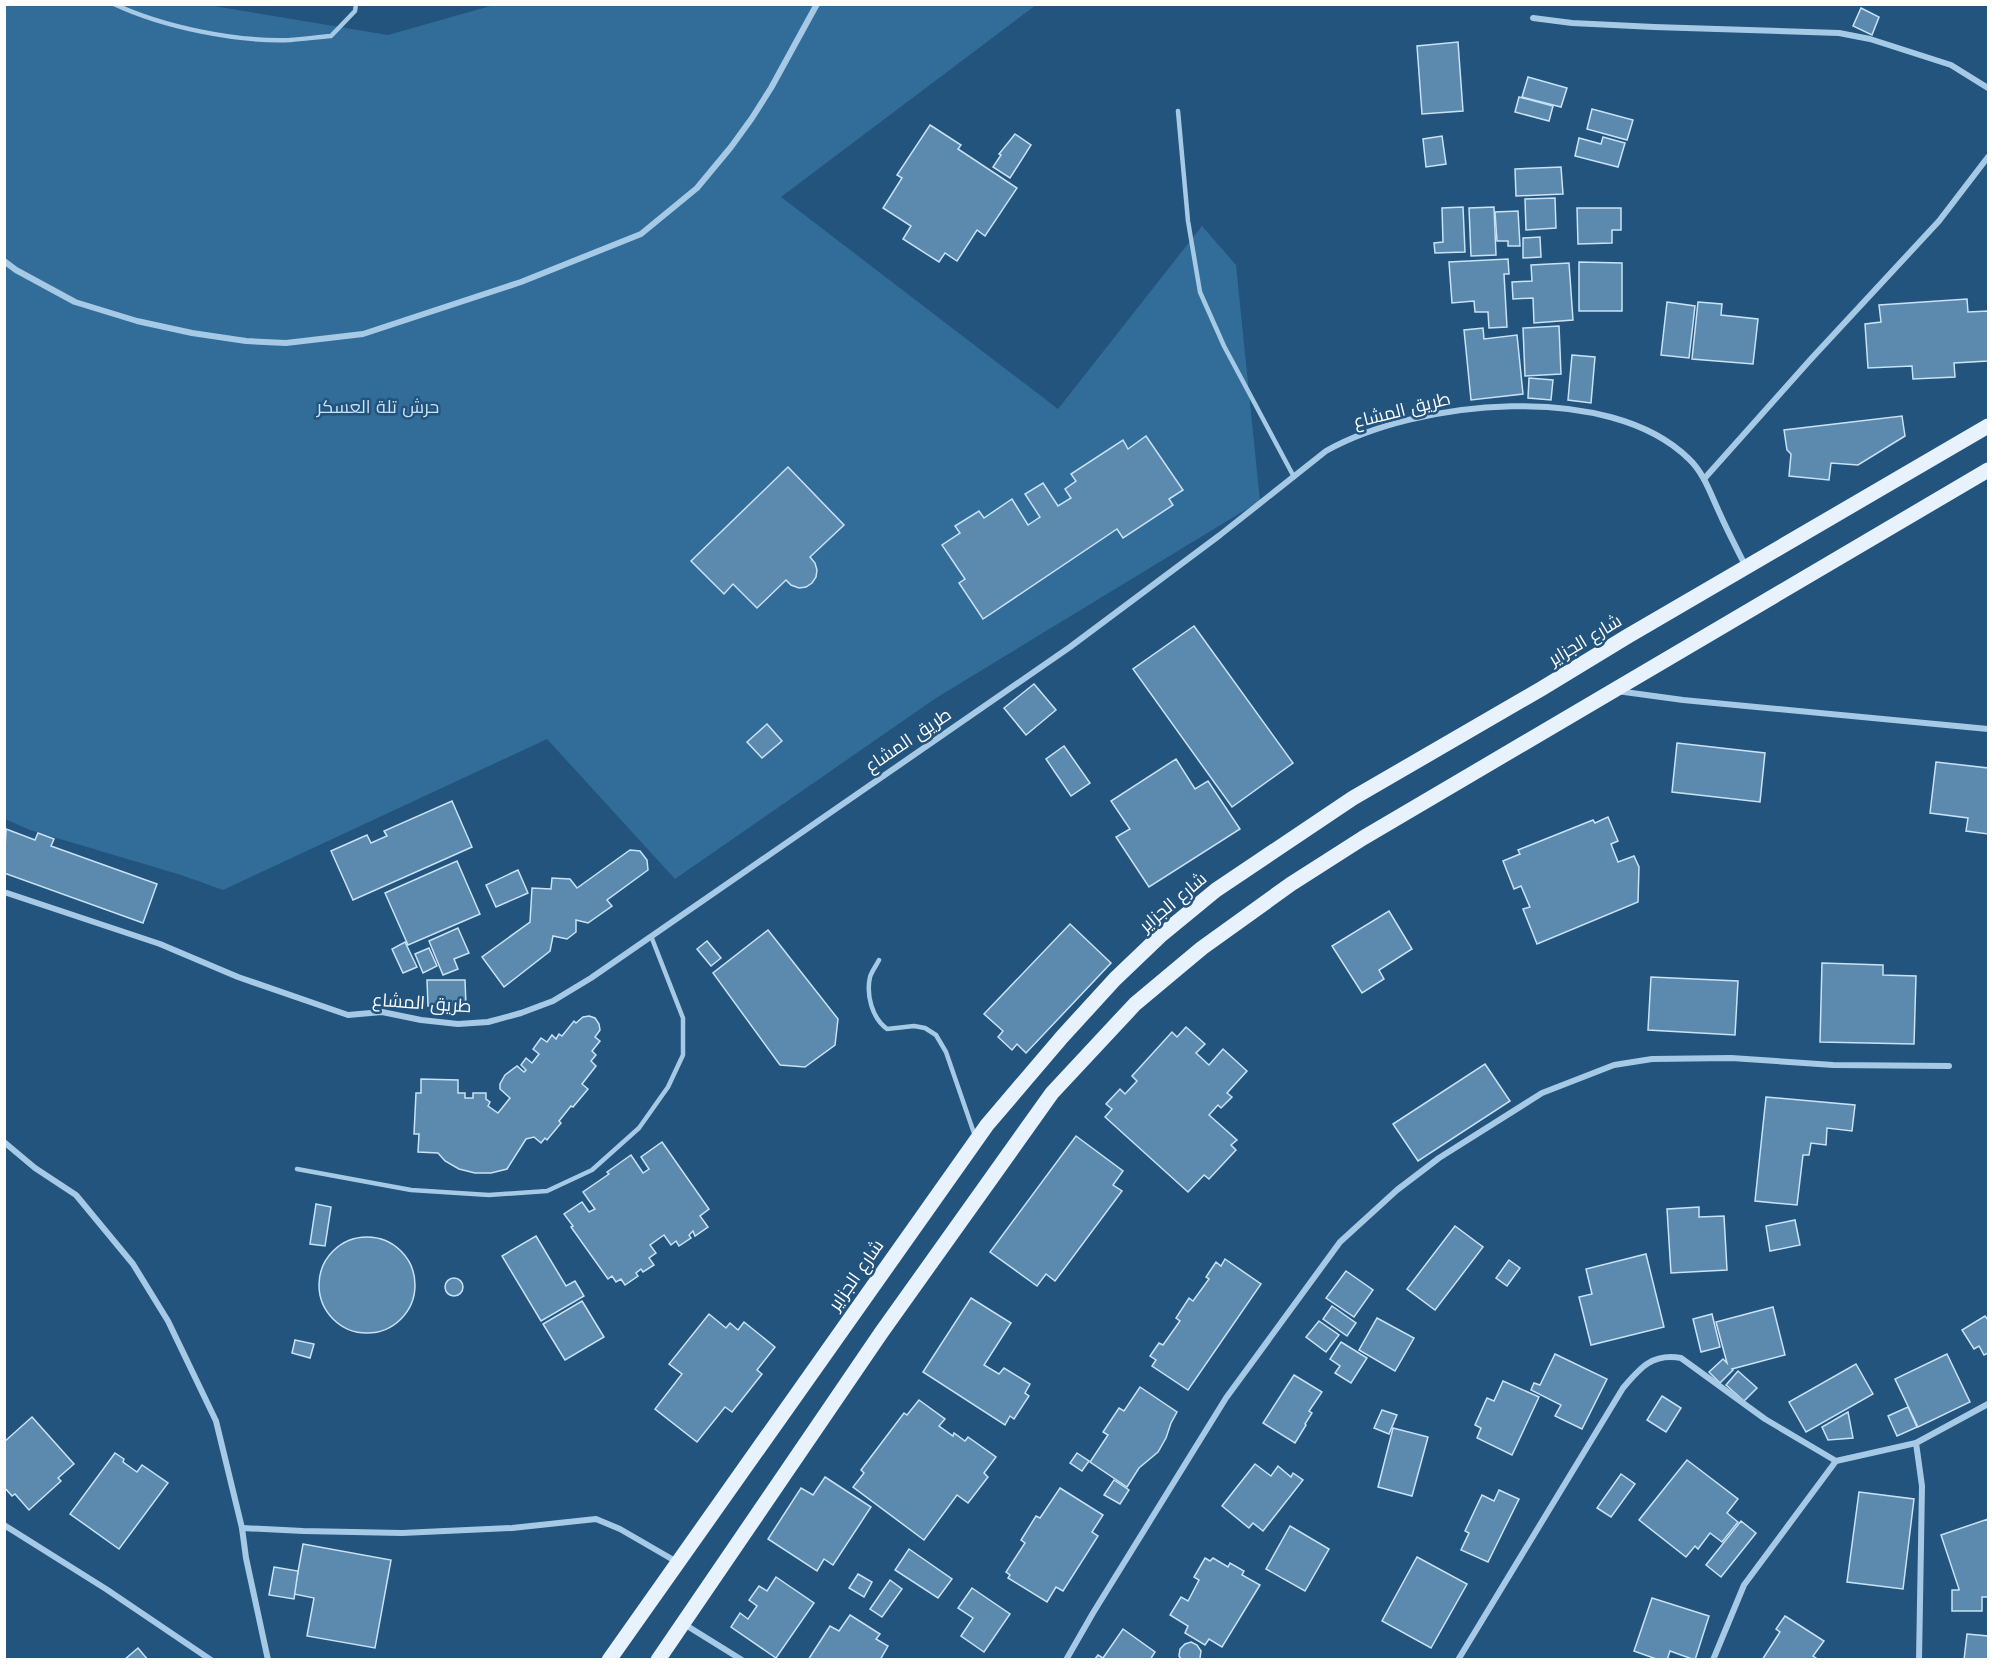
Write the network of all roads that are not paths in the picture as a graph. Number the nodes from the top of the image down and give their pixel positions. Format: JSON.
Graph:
{"nodes":[{"id":1,"x":114,"y":4,"type":"edge"},
{"id":2,"x":356,"y":4,"type":"edge"},
{"id":3,"x":818,"y":4,"type":"edge"},
{"id":4,"x":1533,"y":18,"type":"dead end"},
{"id":5,"x":1989,"y":88,"type":"edge"},
{"id":6,"x":1178,"y":111,"type":"dead end"},
{"id":7,"x":1989,"y":157,"type":"edge"},
{"id":8,"x":4,"y":261,"type":"edge"},
{"id":9,"x":1989,"y":426,"type":"edge"},
{"id":10,"x":1989,"y":470,"type":"edge"},
{"id":11,"x":1294,"y":477,"type":"junction"},
{"id":12,"x":1704,"y":479,"type":"junction"},
{"id":13,"x":1746,"y":568,"type":"junction"},
{"id":14,"x":1614,"y":690,"type":"junction"},
{"id":15,"x":1989,"y":729,"type":"edge"},
{"id":16,"x":4,"y":892,"type":"edge"},
{"id":17,"x":651,"y":936,"type":"junction"},
{"id":18,"x":879,"y":960,"type":"dead end"},
{"id":19,"x":1948,"y":1066,"type":"dead end"},
{"id":20,"x":976,"y":1141,"type":"junction"},
{"id":21,"x":4,"y":1142,"type":"edge"},
{"id":22,"x":297,"y":1168,"type":"dead end"},
{"id":23,"x":1989,"y":1404,"type":"edge"},
{"id":24,"x":1916,"y":1443,"type":"junction"},
{"id":25,"x":1836,"y":1461,"type":"junction"},
{"id":26,"x":4,"y":1526,"type":"edge"},
{"id":27,"x":242,"y":1528,"type":"junction"},
{"id":28,"x":677,"y":1562,"type":"junction"},
{"id":29,"x":684,"y":1624,"type":"junction"},
{"id":30,"x":211,"y":1659,"type":"edge"},
{"id":31,"x":268,"y":1659,"type":"edge"},
{"id":32,"x":609,"y":1659,"type":"edge"},
{"id":33,"x":658,"y":1659,"type":"edge"},
{"id":34,"x":742,"y":1659,"type":"edge"},
{"id":35,"x":1066,"y":1659,"type":"edge"},
{"id":36,"x":1458,"y":1659,"type":"edge"},
{"id":37,"x":1713,"y":1659,"type":"edge"},
{"id":38,"x":1920,"y":1659,"type":"edge"}],
"edges":[{"from":1,"to":2,"type":"lane"},
{"from":3,"to":8,"type":"street"},
{"from":4,"to":5,"type":"street"},
{"from":6,"to":11,"type":"lane"},
{"from":7,"to":12,"type":"street"},
{"from":9,"to":13,"type":"main road","name":"شارع الجزاير"},
{"from":10,"to":14,"type":"main road"},
{"from":11,"to":12,"type":"street","name":"طريق المشاع"},
{"from":11,"to":17,"type":"street","name":"طريق المشاع"},
{"from":12,"to":13,"type":"street","name":"طريق المشاع"},
{"from":13,"to":20,"type":"main road","name":"شارع الجزاير"},
{"from":14,"to":15,"type":"street"},
{"from":14,"to":29,"type":"main road"},
{"from":16,"to":17,"type":"street","name":"طريق المشاع"},
{"from":17,"to":22,"type":"lane"},
{"from":18,"to":20,"type":"lane"},
{"from":19,"to":35,"type":"street"},
{"from":20,"to":28,"type":"main road","name":"شارع الجزاير"},
{"from":21,"to":27,"type":"street"},
{"from":23,"to":24,"type":"street"},
{"from":24,"to":25,"type":"street"},
{"from":24,"to":38,"type":"street"},
{"from":25,"to":36,"type":"street"},
{"from":25,"to":37,"type":"street"},
{"from":26,"to":30,"type":"street"},
{"from":27,"to":28,"type":"street"},
{"from":27,"to":31,"type":"street"},
{"from":28,"to":32,"type":"main road","name":"شارع الجزاير"},
{"from":29,"to":33,"type":"main road"},
{"from":29,"to":34,"type":"street"}]}
